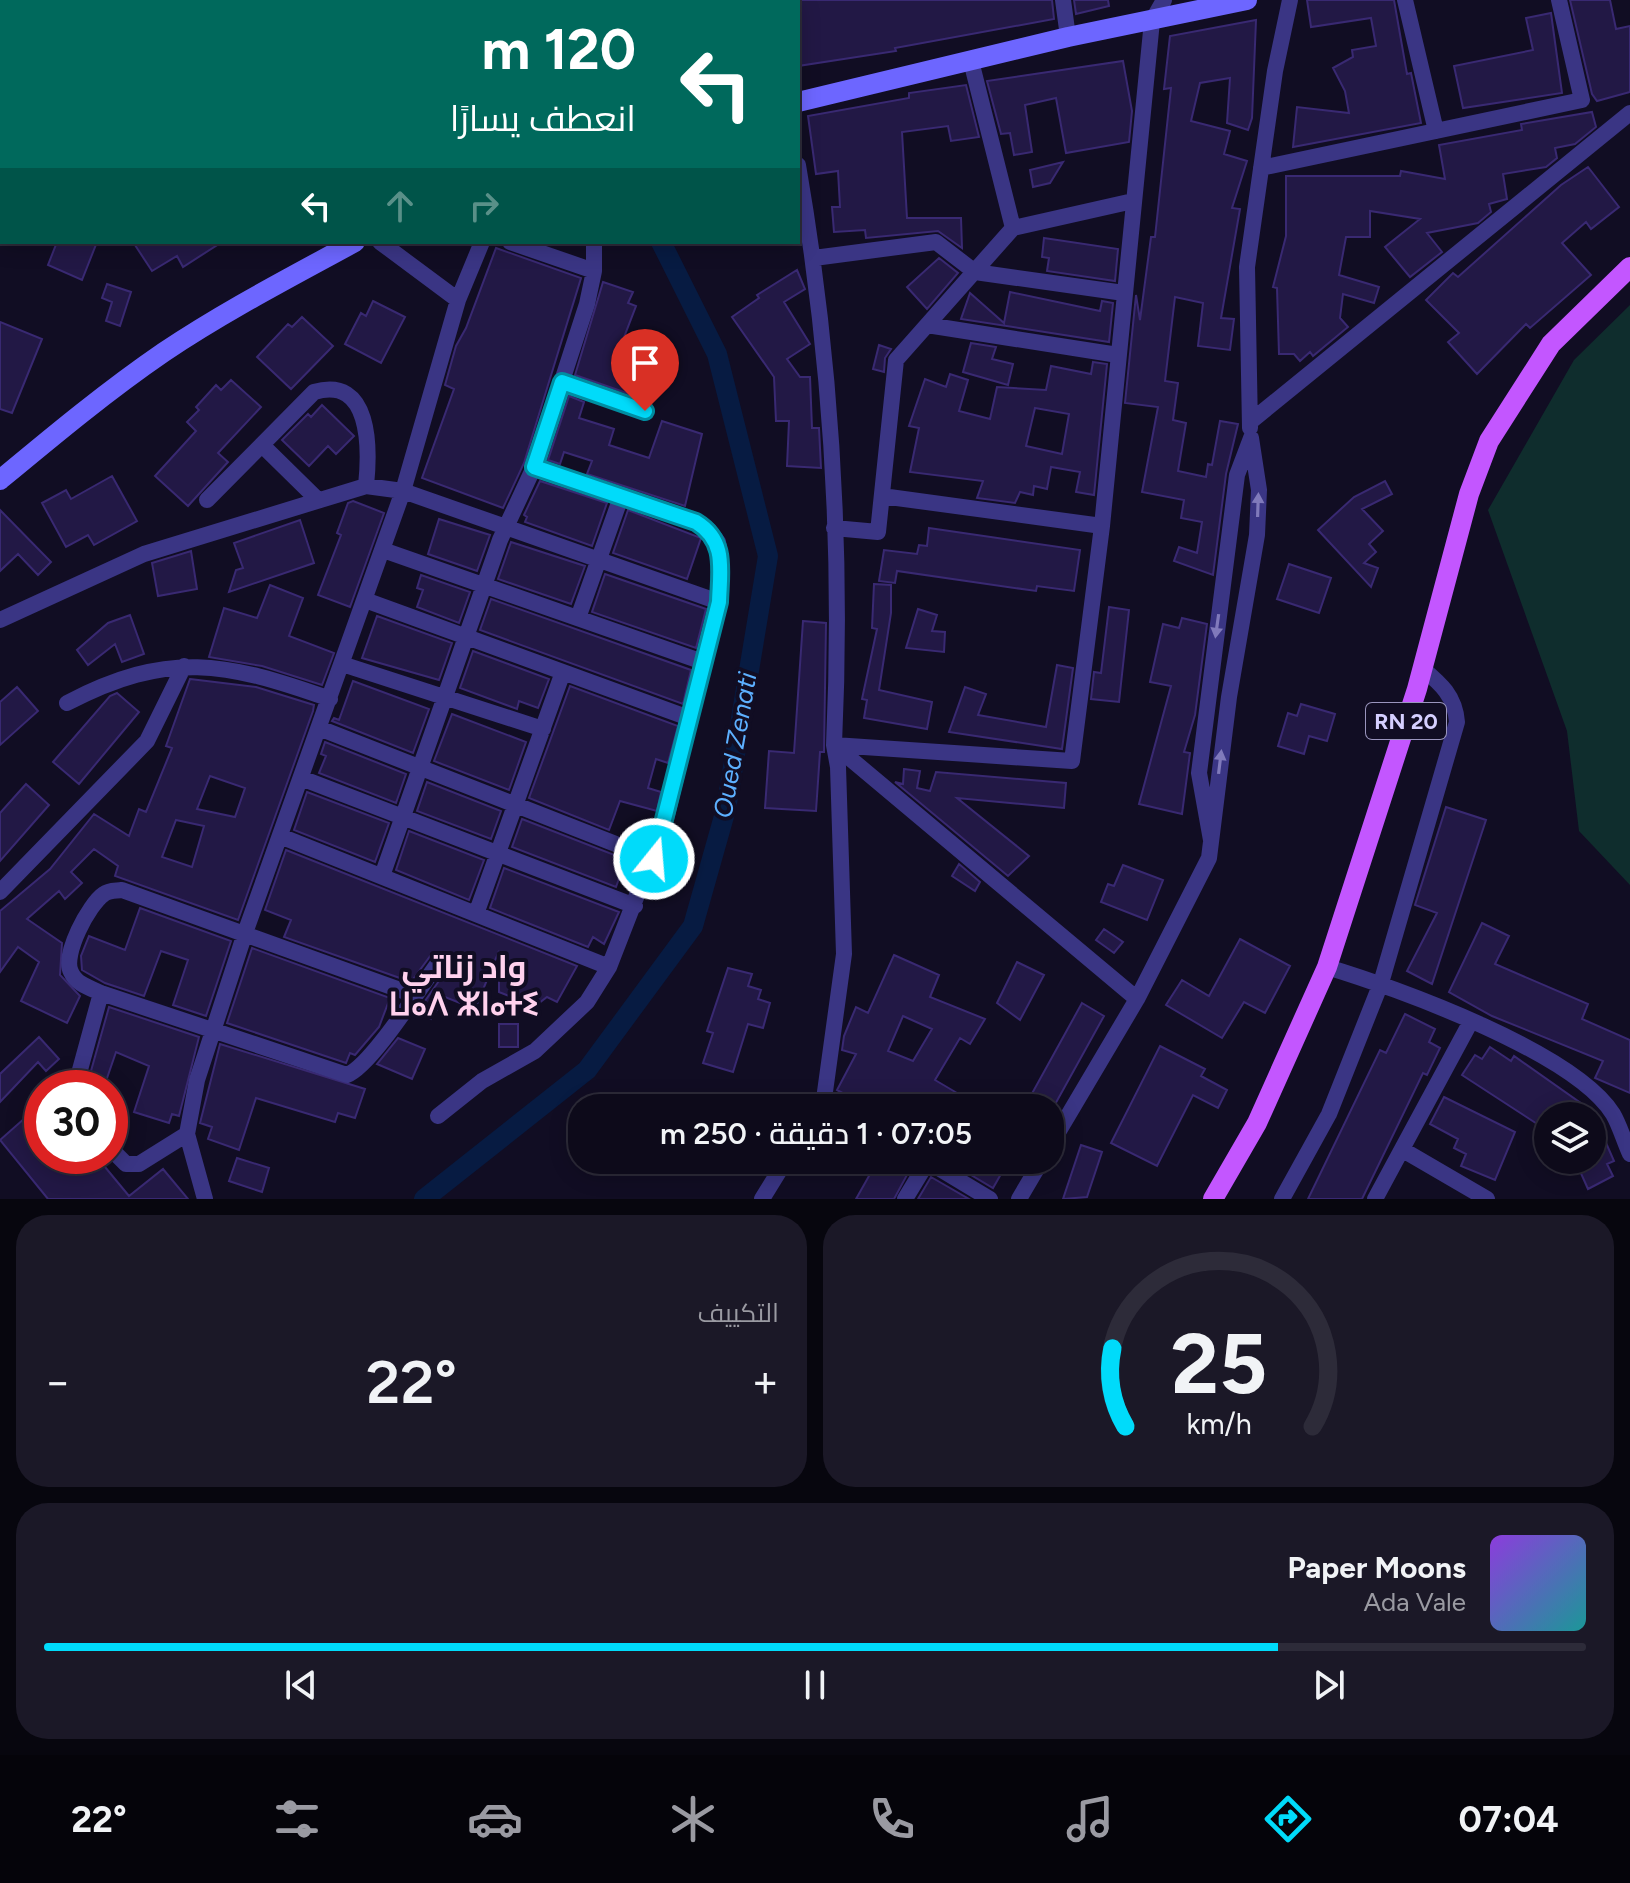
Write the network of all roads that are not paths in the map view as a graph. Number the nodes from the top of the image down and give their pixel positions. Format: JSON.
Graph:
{"nodes":[{"id":1,"x":1063,"y":0,"type":"edge"},
{"id":2,"x":1164,"y":0,"type":"edge"},
{"id":3,"x":1247,"y":0,"type":"edge"},
{"id":4,"x":1290,"y":0,"type":"edge"},
{"id":5,"x":1405,"y":0,"type":"edge"},
{"id":6,"x":1559,"y":0,"type":"edge"},
{"id":7,"x":1152,"y":21,"type":"junction"},
{"id":8,"x":1068,"y":37,"type":"junction"},
{"id":9,"x":971,"y":61,"type":"junction"},
{"id":10,"x":800,"y":102,"type":"edge"},
{"id":11,"x":1630,"y":113,"type":"edge"},
{"id":12,"x":1436,"y":131,"type":"junction"},
{"id":13,"x":1261,"y":168,"type":"junction"},
{"id":14,"x":800,"y":177,"type":"edge"},
{"id":15,"x":1133,"y":201,"type":"junction"},
{"id":16,"x":1013,"y":228,"type":"junction"},
{"id":17,"x":351,"y":244,"type":"edge"},
{"id":18,"x":383,"y":244,"type":"edge"},
{"id":19,"x":481,"y":244,"type":"edge"},
{"id":20,"x":516,"y":244,"type":"edge"},
{"id":21,"x":594,"y":244,"type":"edge"},
{"id":22,"x":814,"y":258,"type":"junction"},
{"id":23,"x":1630,"y":267,"type":"edge"},
{"id":24,"x":594,"y":271,"type":"junction"},
{"id":25,"x":975,"y":272,"type":"junction"},
{"id":26,"x":1124,"y":293,"type":"junction"},
{"id":27,"x":458,"y":300,"type":"junction"},
{"id":28,"x":927,"y":325,"type":"junction"},
{"id":29,"x":1118,"y":355,"type":"junction"},
{"id":30,"x":562,"y":382,"type":"junction"},
{"id":31,"x":645,"y":411,"type":"dead end"},
{"id":32,"x":1250,"y":430,"type":"junction"},
{"id":33,"x":262,"y":445,"type":"junction"},
{"id":34,"x":534,"y":467,"type":"junction"},
{"id":35,"x":0,"y":480,"type":"edge"},
{"id":36,"x":366,"y":486,"type":"junction"},
{"id":37,"x":403,"y":491,"type":"junction"},
{"id":38,"x":882,"y":496,"type":"junction"},
{"id":39,"x":621,"y":497,"type":"junction"},
{"id":40,"x":207,"y":500,"type":"dead end"},
{"id":41,"x":318,"y":500,"type":"junction"},
{"id":42,"x":1102,"y":526,"type":"junction"},
{"id":43,"x":506,"y":527,"type":"junction"},
{"id":44,"x":834,"y":528,"type":"junction"},
{"id":45,"x":383,"y":550,"type":"junction"},
{"id":46,"x":599,"y":560,"type":"junction"},
{"id":47,"x":484,"y":586,"type":"junction"},
{"id":48,"x":365,"y":600,"type":"junction"},
{"id":49,"x":719,"y":602,"type":"junction"},
{"id":50,"x":578,"y":618,"type":"junction"},
{"id":51,"x":0,"y":620,"type":"edge"},
{"id":52,"x":466,"y":637,"type":"junction"},
{"id":53,"x":703,"y":662,"type":"junction"},
{"id":54,"x":342,"y":664,"type":"junction"},
{"id":55,"x":184,"y":666,"type":"junction"},
{"id":56,"x":1422,"y":668,"type":"junction"},
{"id":57,"x":563,"y":672,"type":"junction"},
{"id":58,"x":445,"y":697,"type":"junction"},
{"id":59,"x":330,"y":699,"type":"junction"},
{"id":60,"x":67,"y":703,"type":"dead end"},
{"id":61,"x":689,"y":718,"type":"junction"},
{"id":62,"x":319,"y":728,"type":"junction"},
{"id":63,"x":543,"y":729,"type":"junction"},
{"id":64,"x":834,"y":745,"type":"junction"},
{"id":65,"x":420,"y":767,"type":"junction"},
{"id":66,"x":301,"y":778,"type":"junction"},
{"id":67,"x":515,"y":805,"type":"junction"},
{"id":68,"x":403,"y":817,"type":"junction"},
{"id":69,"x":280,"y":836,"type":"junction"},
{"id":70,"x":1211,"y":840,"type":"junction"},
{"id":71,"x":498,"y":853,"type":"junction"},
{"id":72,"x":654,"y":859,"type":"junction"},
{"id":73,"x":382,"y":876,"type":"junction"},
{"id":74,"x":0,"y":892,"type":"edge"},
{"id":75,"x":635,"y":906,"type":"junction"},
{"id":76,"x":476,"y":914,"type":"junction"},
{"id":77,"x":245,"y":933,"type":"junction"},
{"id":78,"x":439,"y":962,"type":"dead end"},
{"id":79,"x":609,"y":967,"type":"junction"},
{"id":80,"x":1327,"y":967,"type":"junction"},
{"id":81,"x":1381,"y":983,"type":"junction"},
{"id":82,"x":101,"y":993,"type":"junction"},
{"id":83,"x":414,"y":995,"type":"junction"},
{"id":84,"x":1137,"y":999,"type":"junction"},
{"id":85,"x":1470,"y":1023,"type":"junction"},
{"id":86,"x":212,"y":1032,"type":"junction"},
{"id":87,"x":80,"y":1070,"type":"edge"},
{"id":88,"x":828,"y":1094,"type":"edge"},
{"id":89,"x":438,"y":1116,"type":"dead end"},
{"id":90,"x":1064,"y":1122,"type":"edge"},
{"id":91,"x":187,"y":1134,"type":"junction"},
{"id":92,"x":1403,"y":1150,"type":"junction"},
{"id":93,"x":1630,"y":1154,"type":"edge"},
{"id":94,"x":128,"y":1164,"type":"edge"},
{"id":95,"x":777,"y":1174,"type":"edge"},
{"id":96,"x":919,"y":1174,"type":"edge"},
{"id":97,"x":948,"y":1174,"type":"edge"},
{"id":98,"x":1034,"y":1174,"type":"edge"},
{"id":99,"x":205,"y":1199,"type":"edge"},
{"id":100,"x":762,"y":1199,"type":"edge"},
{"id":101,"x":905,"y":1199,"type":"edge"},
{"id":102,"x":990,"y":1199,"type":"edge"},
{"id":103,"x":1019,"y":1199,"type":"edge"},
{"id":104,"x":1213,"y":1199,"type":"edge"},
{"id":105,"x":1282,"y":1199,"type":"edge"},
{"id":106,"x":1375,"y":1199,"type":"edge"},
{"id":107,"x":1487,"y":1199,"type":"edge"}],
"edges":[{"from":1,"to":8,"type":"street"},
{"from":2,"to":7,"type":"street"},
{"from":3,"to":7,"type":"street"},
{"from":4,"to":13,"type":"street"},
{"from":5,"to":12,"type":"street"},
{"from":6,"to":12,"type":"street"},
{"from":7,"to":8,"type":"street"},
{"from":7,"to":15,"type":"street"},
{"from":8,"to":9,"type":"street"},
{"from":9,"to":10,"type":"street"},
{"from":9,"to":16,"type":"street"},
{"from":11,"to":32,"type":"street"},
{"from":12,"to":13,"type":"street"},
{"from":13,"to":32,"type":"street"},
{"from":14,"to":22,"type":"street"},
{"from":15,"to":16,"type":"street"},
{"from":15,"to":26,"type":"street"},
{"from":16,"to":25,"type":"street"},
{"from":17,"to":35,"type":"street"},
{"from":18,"to":27,"type":"street"},
{"from":19,"to":27,"type":"street"},
{"from":20,"to":24,"type":"street"},
{"from":21,"to":24,"type":"street"},
{"from":22,"to":25,"type":"street"},
{"from":22,"to":44,"type":"street"},
{"from":23,"to":56,"type":"main road","number":"RN 20"},
{"from":24,"to":30,"type":"street"},
{"from":25,"to":26,"type":"street"},
{"from":25,"to":28,"type":"street"},
{"from":26,"to":29,"type":"street"},
{"from":27,"to":37,"type":"street"},
{"from":28,"to":29,"type":"street"},
{"from":28,"to":38,"type":"street"},
{"from":29,"to":42,"type":"street"},
{"from":30,"to":31,"type":"street"},
{"from":30,"to":34,"type":"street"},
{"from":70,"to":32,"type":"street","one_way":true},
{"from":32,"to":70,"type":"street","one_way":true},
{"from":33,"to":36,"type":"street"},
{"from":33,"to":40,"type":"street"},
{"from":33,"to":41,"type":"street"},
{"from":34,"to":39,"type":"street"},
{"from":34,"to":43,"type":"street"},
{"from":36,"to":37,"type":"street"},
{"from":36,"to":41,"type":"street"},
{"from":37,"to":43,"type":"street"},
{"from":37,"to":45,"type":"street"},
{"from":38,"to":42,"type":"street"},
{"from":38,"to":44,"type":"street"},
{"from":39,"to":46,"type":"street"},
{"from":39,"to":49,"type":"street"},
{"from":41,"to":51,"type":"street"},
{"from":42,"to":64,"type":"street"},
{"from":43,"to":46,"type":"street"},
{"from":43,"to":47,"type":"street"},
{"from":44,"to":64,"type":"street"},
{"from":45,"to":47,"type":"street"},
{"from":45,"to":48,"type":"street"},
{"from":46,"to":49,"type":"street"},
{"from":46,"to":50,"type":"street"},
{"from":47,"to":50,"type":"street"},
{"from":47,"to":52,"type":"street"},
{"from":48,"to":52,"type":"street"},
{"from":48,"to":54,"type":"street"},
{"from":49,"to":53,"type":"street"},
{"from":50,"to":53,"type":"street"},
{"from":52,"to":57,"type":"street"},
{"from":52,"to":58,"type":"street"},
{"from":53,"to":61,"type":"street"},
{"from":54,"to":58,"type":"street"},
{"from":54,"to":59,"type":"street"},
{"from":55,"to":59,"type":"street"},
{"from":55,"to":60,"type":"street"},
{"from":55,"to":74,"type":"street"},
{"from":56,"to":80,"type":"main road","number":"RN 20"},
{"from":56,"to":81,"type":"street"},
{"from":57,"to":61,"type":"street"},
{"from":57,"to":63,"type":"street"},
{"from":58,"to":63,"type":"street"},
{"from":58,"to":65,"type":"street"},
{"from":59,"to":62,"type":"street"},
{"from":61,"to":72,"type":"street"},
{"from":62,"to":65,"type":"street"},
{"from":62,"to":66,"type":"street"},
{"from":63,"to":67,"type":"street"},
{"from":64,"to":84,"type":"street"},
{"from":64,"to":88,"type":"street"},
{"from":65,"to":67,"type":"street"},
{"from":65,"to":68,"type":"street"},
{"from":66,"to":68,"type":"street"},
{"from":66,"to":69,"type":"street"},
{"from":67,"to":71,"type":"street"},
{"from":67,"to":72,"type":"street"},
{"from":68,"to":71,"type":"street"},
{"from":68,"to":73,"type":"street"},
{"from":69,"to":73,"type":"street"},
{"from":69,"to":77,"type":"street"},
{"from":70,"to":84,"type":"street"},
{"from":71,"to":75,"type":"street"},
{"from":71,"to":76,"type":"street"},
{"from":72,"to":75,"type":"street"},
{"from":73,"to":76,"type":"street"},
{"from":75,"to":79,"type":"street"},
{"from":76,"to":79,"type":"street"},
{"from":77,"to":82,"type":"street"},
{"from":77,"to":83,"type":"street"},
{"from":77,"to":86,"type":"street"},
{"from":78,"to":83,"type":"street"},
{"from":79,"to":89,"type":"street"},
{"from":80,"to":81,"type":"street"},
{"from":80,"to":104,"type":"main road","number":"RN 20"},
{"from":81,"to":85,"type":"street"},
{"from":81,"to":105,"type":"street"},
{"from":82,"to":86,"type":"street"},
{"from":82,"to":87,"type":"street"},
{"from":83,"to":86,"type":"street"},
{"from":84,"to":90,"type":"street"},
{"from":85,"to":92,"type":"street"},
{"from":85,"to":93,"type":"street"},
{"from":86,"to":91,"type":"street"},
{"from":91,"to":94,"type":"street"},
{"from":91,"to":99,"type":"street"},
{"from":92,"to":106,"type":"street"},
{"from":92,"to":107,"type":"street"},
{"from":95,"to":100,"type":"street"},
{"from":96,"to":101,"type":"street"},
{"from":97,"to":102,"type":"street"},
{"from":98,"to":103,"type":"street"}]}
